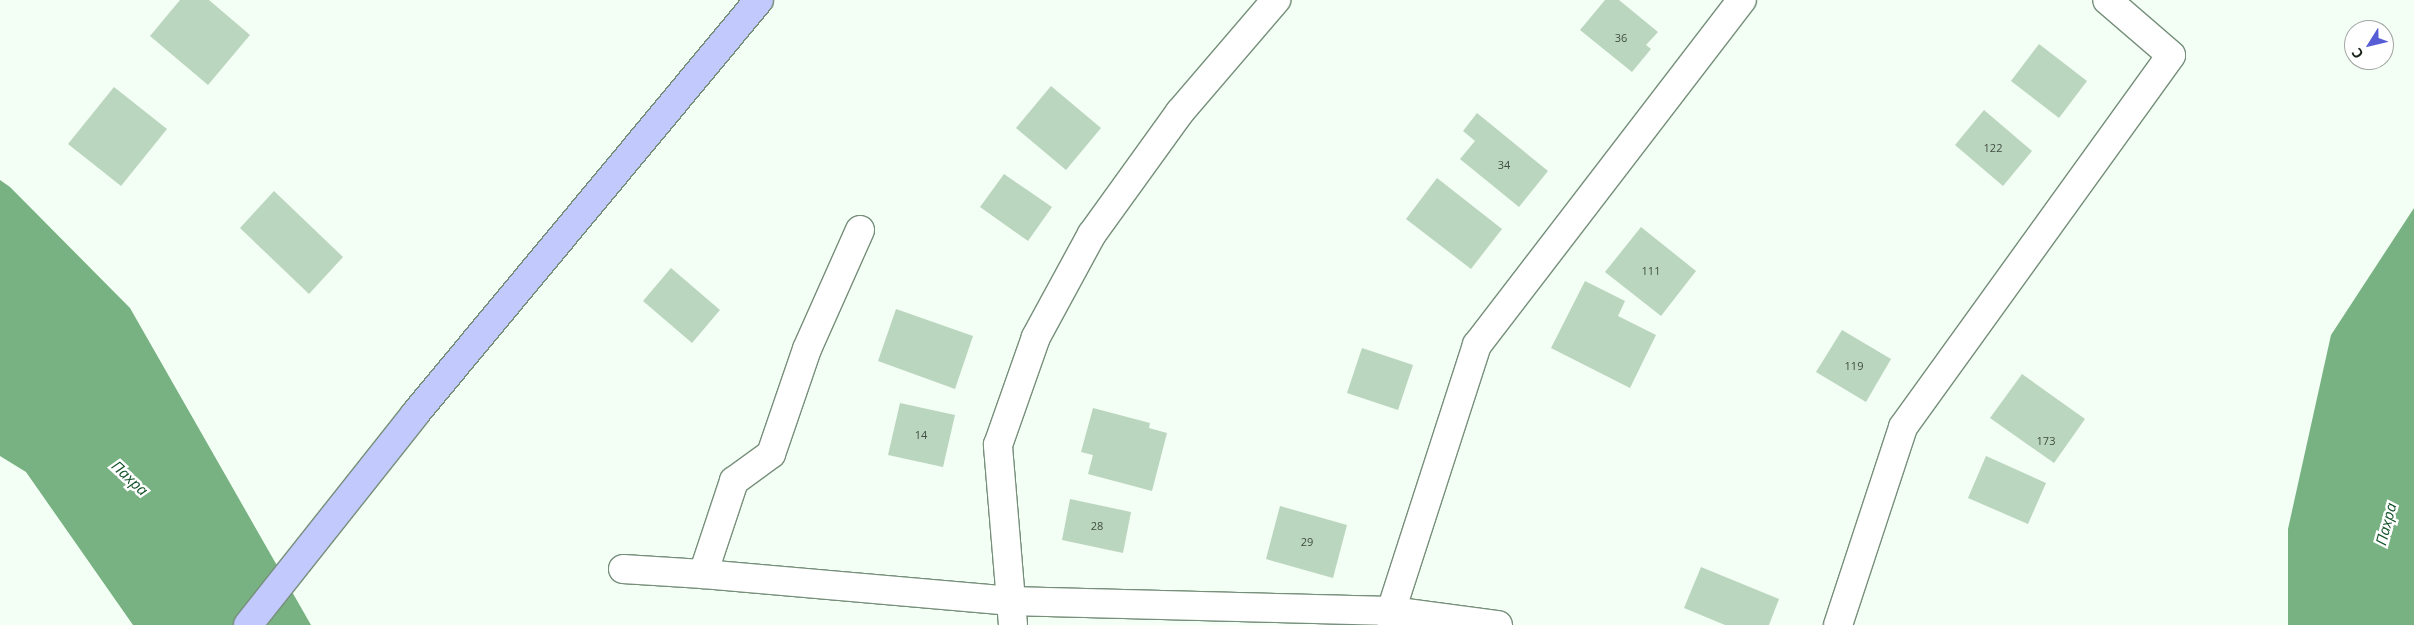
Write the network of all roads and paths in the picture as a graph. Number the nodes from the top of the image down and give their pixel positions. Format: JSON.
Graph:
{"nodes":[{"id":1,"x":759,"y":0,"type":"edge"},
{"id":2,"x":1276,"y":0,"type":"edge"},
{"id":3,"x":1742,"y":0,"type":"edge"},
{"id":4,"x":2107,"y":0,"type":"edge"},
{"id":5,"x":860,"y":230,"type":"dead end"},
{"id":6,"x":623,"y":570,"type":"dead end"},
{"id":7,"x":703,"y":574,"type":"junction"},
{"id":8,"x":1011,"y":613,"type":"edge"},
{"id":9,"x":1391,"y":618,"type":"edge"},
{"id":10,"x":248,"y":625,"type":"edge"},
{"id":11,"x":1498,"y":625,"type":"edge"},
{"id":12,"x":1838,"y":625,"type":"edge"}],
"edges":[{"from":1,"to":10,"type":"main road"},
{"from":2,"to":8,"type":"street"},
{"from":3,"to":9,"type":"street"},
{"from":4,"to":12,"type":"street"},
{"from":5,"to":7,"type":"street"},
{"from":6,"to":7,"type":"street"},
{"from":7,"to":8,"type":"street"},
{"from":8,"to":9,"type":"street"},
{"from":9,"to":11,"type":"street"}]}
